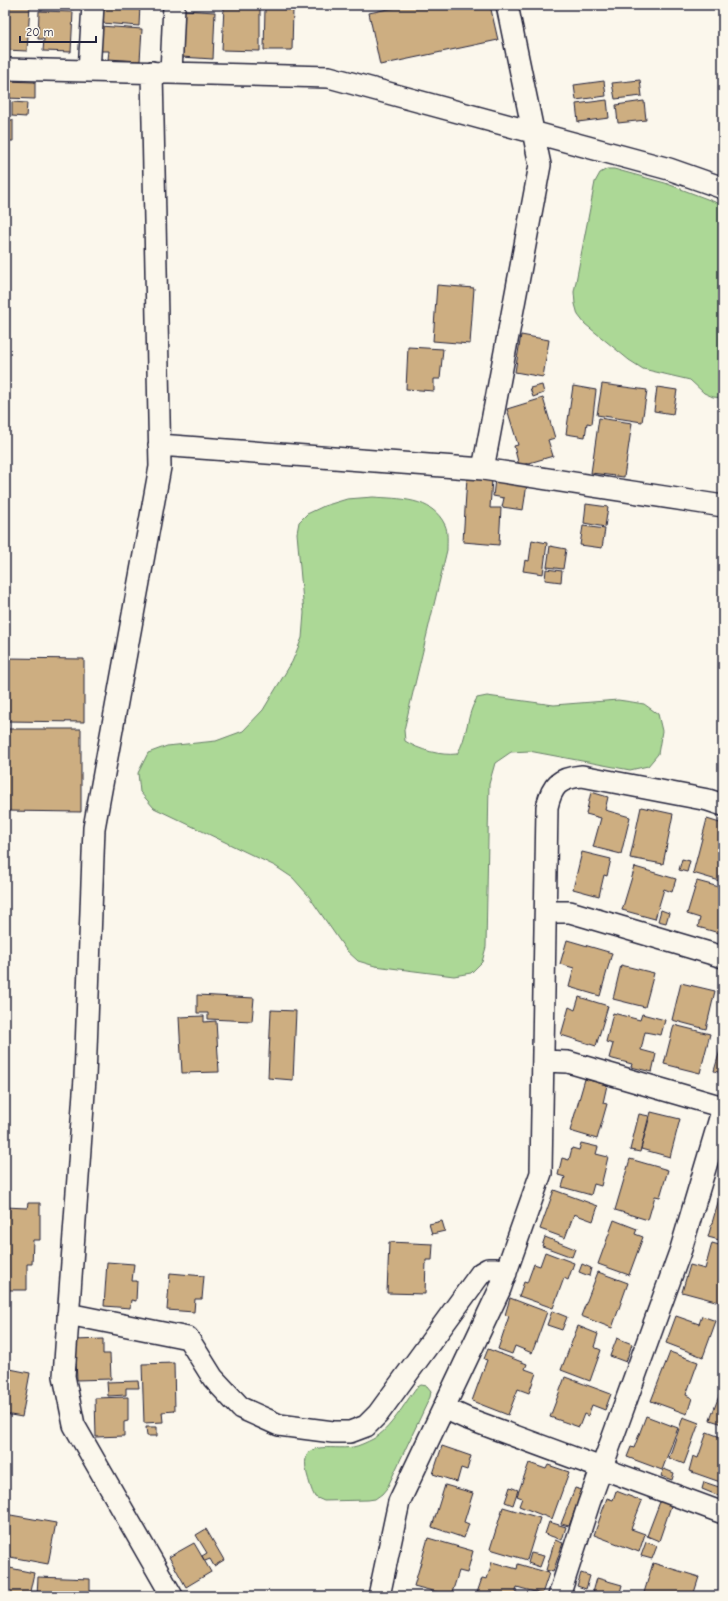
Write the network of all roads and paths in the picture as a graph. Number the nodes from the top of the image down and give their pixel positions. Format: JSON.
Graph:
{"nodes":[{"id":1,"x":93,"y":5,"type":"edge"},
{"id":2,"x":174,"y":5,"type":"edge"},
{"id":3,"x":507,"y":5,"type":"edge"},
{"id":4,"x":5,"y":69,"type":"edge"},
{"id":5,"x":90,"y":71,"type":"junction"},
{"id":6,"x":161,"y":73,"type":"junction"},
{"id":7,"x":533,"y":132,"type":"junction"},
{"id":8,"x":723,"y":188,"type":"edge"},
{"id":9,"x":159,"y":445,"type":"junction"},
{"id":10,"x":483,"y":469,"type":"junction"},
{"id":11,"x":723,"y":506,"type":"edge"},
{"id":12,"x":723,"y":805,"type":"edge"},
{"id":13,"x":546,"y":912,"type":"junction"},
{"id":14,"x":723,"y":957,"type":"edge"},
{"id":15,"x":543,"y":1061,"type":"junction"},
{"id":16,"x":723,"y":1107,"type":"edge"},
{"id":17,"x":506,"y":1273,"type":"junction"},
{"id":18,"x":68,"y":1314,"type":"junction"},
{"id":19,"x":444,"y":1408,"type":"junction"},
{"id":20,"x":602,"y":1468,"type":"junction"},
{"id":21,"x":723,"y":1513,"type":"edge"},
{"id":22,"x":172,"y":1596,"type":"edge"},
{"id":23,"x":379,"y":1596,"type":"edge"},
{"id":24,"x":559,"y":1596,"type":"edge"}],
"edges":[{"from":1,"to":5,"type":"street"},
{"from":2,"to":6,"type":"street"},
{"from":3,"to":7,"type":"street"},
{"from":4,"to":5,"type":"street"},
{"from":5,"to":6,"type":"street"},
{"from":6,"to":7,"type":"street"},
{"from":6,"to":9,"type":"street"},
{"from":7,"to":8,"type":"street"},
{"from":7,"to":10,"type":"street"},
{"from":9,"to":10,"type":"street"},
{"from":9,"to":18,"type":"street"},
{"from":10,"to":11,"type":"street"},
{"from":12,"to":13,"type":"street"},
{"from":13,"to":14,"type":"street"},
{"from":13,"to":15,"type":"street"},
{"from":15,"to":16,"type":"street"},
{"from":15,"to":17,"type":"street"},
{"from":16,"to":20,"type":"street"},
{"from":17,"to":18,"type":"street"},
{"from":17,"to":19,"type":"street"},
{"from":18,"to":22,"type":"street"},
{"from":19,"to":20,"type":"street"},
{"from":19,"to":23,"type":"street"},
{"from":20,"to":21,"type":"street"},
{"from":20,"to":24,"type":"street"}]}
